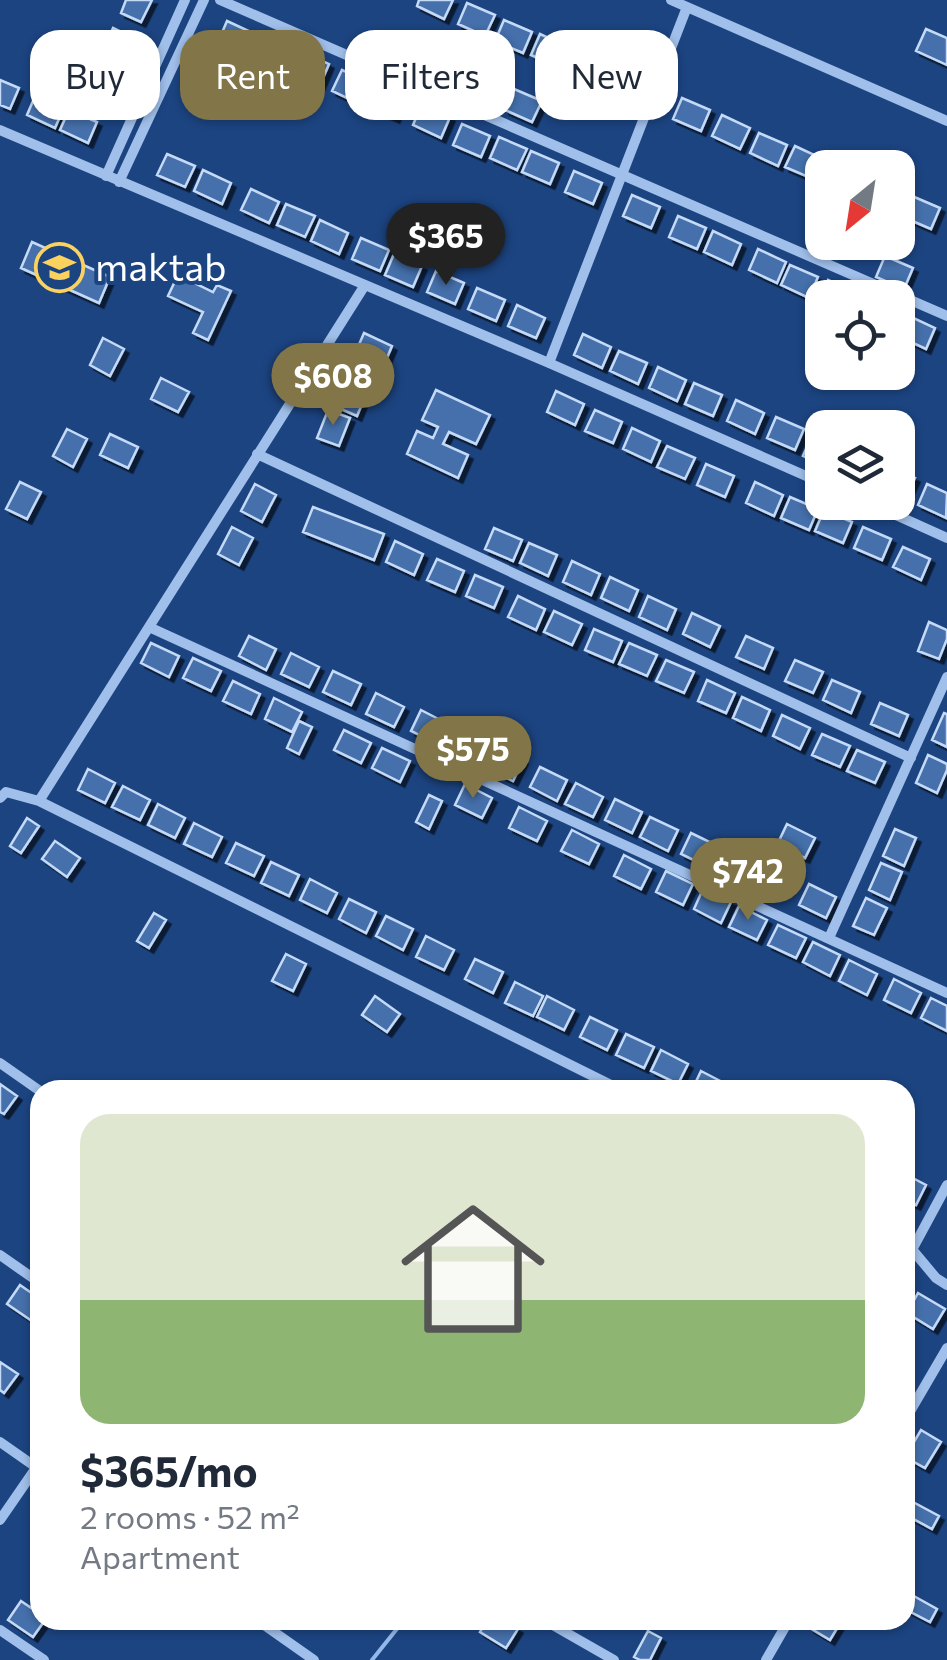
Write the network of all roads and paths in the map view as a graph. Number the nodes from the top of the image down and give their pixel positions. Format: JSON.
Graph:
{"nodes":[{"id":1,"x":185,"y":0,"type":"edge"},
{"id":2,"x":204,"y":0,"type":"edge"},
{"id":3,"x":220,"y":0,"type":"edge"},
{"id":4,"x":670,"y":0,"type":"edge"},
{"id":5,"x":687,"y":7,"type":"junction"},
{"id":6,"x":947,"y":121,"type":"edge"},
{"id":7,"x":0,"y":130,"type":"edge"},
{"id":8,"x":622,"y":173,"type":"junction"},
{"id":9,"x":106,"y":176,"type":"junction"},
{"id":10,"x":119,"y":182,"type":"junction"},
{"id":11,"x":364,"y":284,"type":"junction"},
{"id":12,"x":947,"y":316,"type":"edge"},
{"id":13,"x":549,"y":363,"type":"junction"},
{"id":14,"x":258,"y":454,"type":"junction"},
{"id":15,"x":805,"y":476,"type":"edge"},
{"id":16,"x":907,"y":520,"type":"edge"},
{"id":17,"x":947,"y":538,"type":"edge"},
{"id":18,"x":150,"y":626,"type":"junction"},
{"id":19,"x":947,"y":677,"type":"edge"},
{"id":20,"x":911,"y":758,"type":"junction"},
{"id":21,"x":0,"y":798,"type":"edge"},
{"id":22,"x":40,"y":801,"type":"junction"},
{"id":23,"x":830,"y":938,"type":"junction"},
{"id":24,"x":947,"y":993,"type":"edge"},
{"id":25,"x":0,"y":1064,"type":"edge"},
{"id":26,"x":600,"y":1080,"type":"edge"},
{"id":27,"x":30,"y":1084,"type":"edge"},
{"id":28,"x":947,"y":1184,"type":"edge"},
{"id":29,"x":915,"y":1235,"type":"edge"},
{"id":30,"x":915,"y":1252,"type":"edge"},
{"id":31,"x":0,"y":1255,"type":"edge"},
{"id":32,"x":30,"y":1276,"type":"edge"},
{"id":33,"x":947,"y":1285,"type":"edge"},
{"id":34,"x":947,"y":1348,"type":"edge"},
{"id":35,"x":915,"y":1403,"type":"edge"},
{"id":36,"x":0,"y":1442,"type":"edge"},
{"id":37,"x":30,"y":1460,"type":"edge"},
{"id":38,"x":30,"y":1478,"type":"edge"},
{"id":39,"x":0,"y":1520,"type":"edge"},
{"id":40,"x":0,"y":1630,"type":"edge"},
{"id":41,"x":271,"y":1630,"type":"edge"},
{"id":42,"x":562,"y":1630,"type":"edge"},
{"id":43,"x":783,"y":1630,"type":"edge"},
{"id":44,"x":44,"y":1660,"type":"edge"},
{"id":45,"x":314,"y":1660,"type":"edge"},
{"id":46,"x":614,"y":1660,"type":"edge"},
{"id":47,"x":766,"y":1660,"type":"edge"}],
"edges":[{"from":1,"to":9,"type":"street"},
{"from":2,"to":10,"type":"street"},
{"from":3,"to":8,"type":"street"},
{"from":4,"to":5,"type":"street"},
{"from":5,"to":6,"type":"street"},
{"from":5,"to":8,"type":"street"},
{"from":7,"to":9,"type":"street"},
{"from":8,"to":12,"type":"street"},
{"from":8,"to":13,"type":"street"},
{"from":9,"to":10,"type":"street"},
{"from":10,"to":11,"type":"street"},
{"from":11,"to":13,"type":"street"},
{"from":11,"to":14,"type":"street"},
{"from":13,"to":15,"type":"street"},
{"from":14,"to":18,"type":"street"},
{"from":14,"to":20,"type":"street"},
{"from":16,"to":17,"type":"street"},
{"from":18,"to":22,"type":"street"},
{"from":18,"to":23,"type":"street"},
{"from":19,"to":20,"type":"street"},
{"from":20,"to":23,"type":"street"},
{"from":21,"to":22,"type":"street"},
{"from":22,"to":26,"type":"street"},
{"from":23,"to":24,"type":"street"},
{"from":25,"to":27,"type":"street"},
{"from":28,"to":29,"type":"street"},
{"from":30,"to":33,"type":"street"},
{"from":31,"to":32,"type":"street"},
{"from":34,"to":35,"type":"street"},
{"from":36,"to":37,"type":"street"},
{"from":38,"to":39,"type":"street"},
{"from":40,"to":44,"type":"street"},
{"from":41,"to":45,"type":"street"},
{"from":42,"to":46,"type":"street"},
{"from":43,"to":47,"type":"street"}]}
